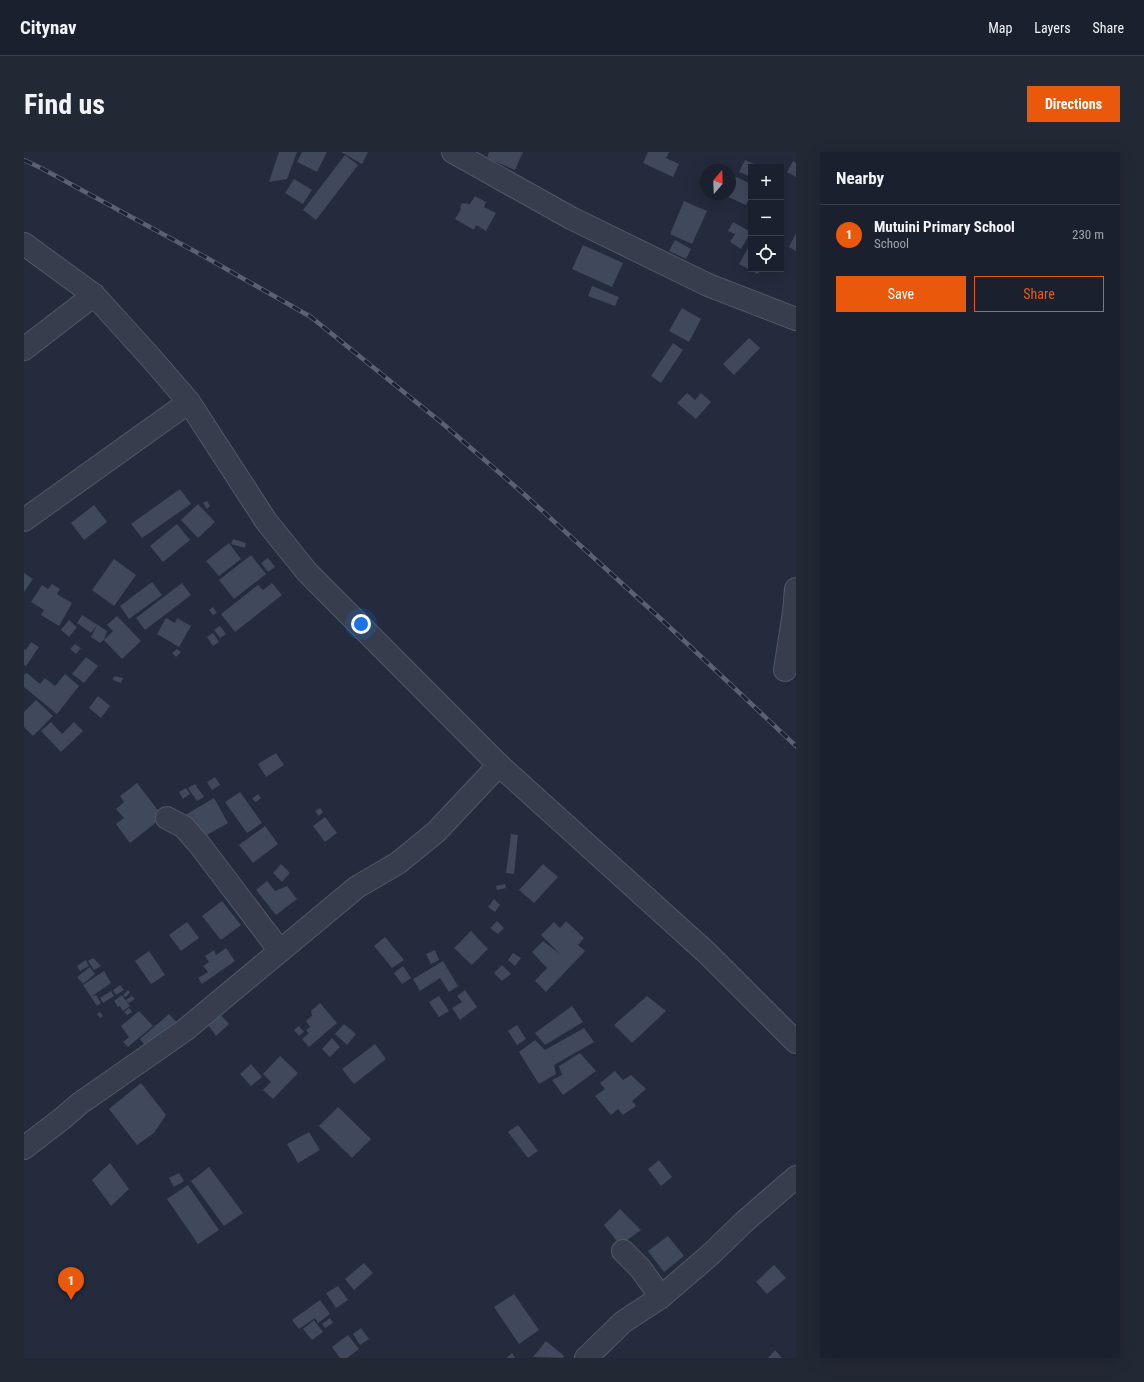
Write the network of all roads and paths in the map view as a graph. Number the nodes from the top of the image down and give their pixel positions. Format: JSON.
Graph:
{"nodes":[{"id":1,"x":453,"y":152,"type":"edge"},
{"id":2,"x":24,"y":244,"type":"edge"},
{"id":3,"x":94,"y":295,"type":"junction"},
{"id":4,"x":796,"y":319,"type":"edge"},
{"id":5,"x":24,"y":349,"type":"edge"},
{"id":6,"x":189,"y":402,"type":"junction"},
{"id":7,"x":24,"y":520,"type":"edge"},
{"id":8,"x":796,"y":589,"type":"edge"},
{"id":9,"x":785,"y":670,"type":"dead end"},
{"id":10,"x":499,"y":765,"type":"junction"},
{"id":11,"x":167,"y":818,"type":"dead end"},
{"id":12,"x":280,"y":951,"type":"junction"},
{"id":13,"x":796,"y":1042,"type":"edge"},
{"id":14,"x":24,"y":1148,"type":"edge"},
{"id":15,"x":796,"y":1177,"type":"edge"},
{"id":16,"x":623,"y":1251,"type":"dead end"},
{"id":17,"x":661,"y":1297,"type":"junction"},
{"id":18,"x":586,"y":1358,"type":"edge"}],
"edges":[{"from":1,"to":4,"type":"street"},
{"from":2,"to":3,"type":"street"},
{"from":3,"to":5,"type":"street"},
{"from":3,"to":6,"type":"street"},
{"from":6,"to":7,"type":"street"},
{"from":6,"to":10,"type":"street"},
{"from":8,"to":9,"type":"street"},
{"from":10,"to":12,"type":"street"},
{"from":10,"to":13,"type":"street"},
{"from":11,"to":12,"type":"street"},
{"from":12,"to":14,"type":"street"},
{"from":15,"to":17,"type":"street"},
{"from":16,"to":17,"type":"street"},
{"from":17,"to":18,"type":"street"}]}
